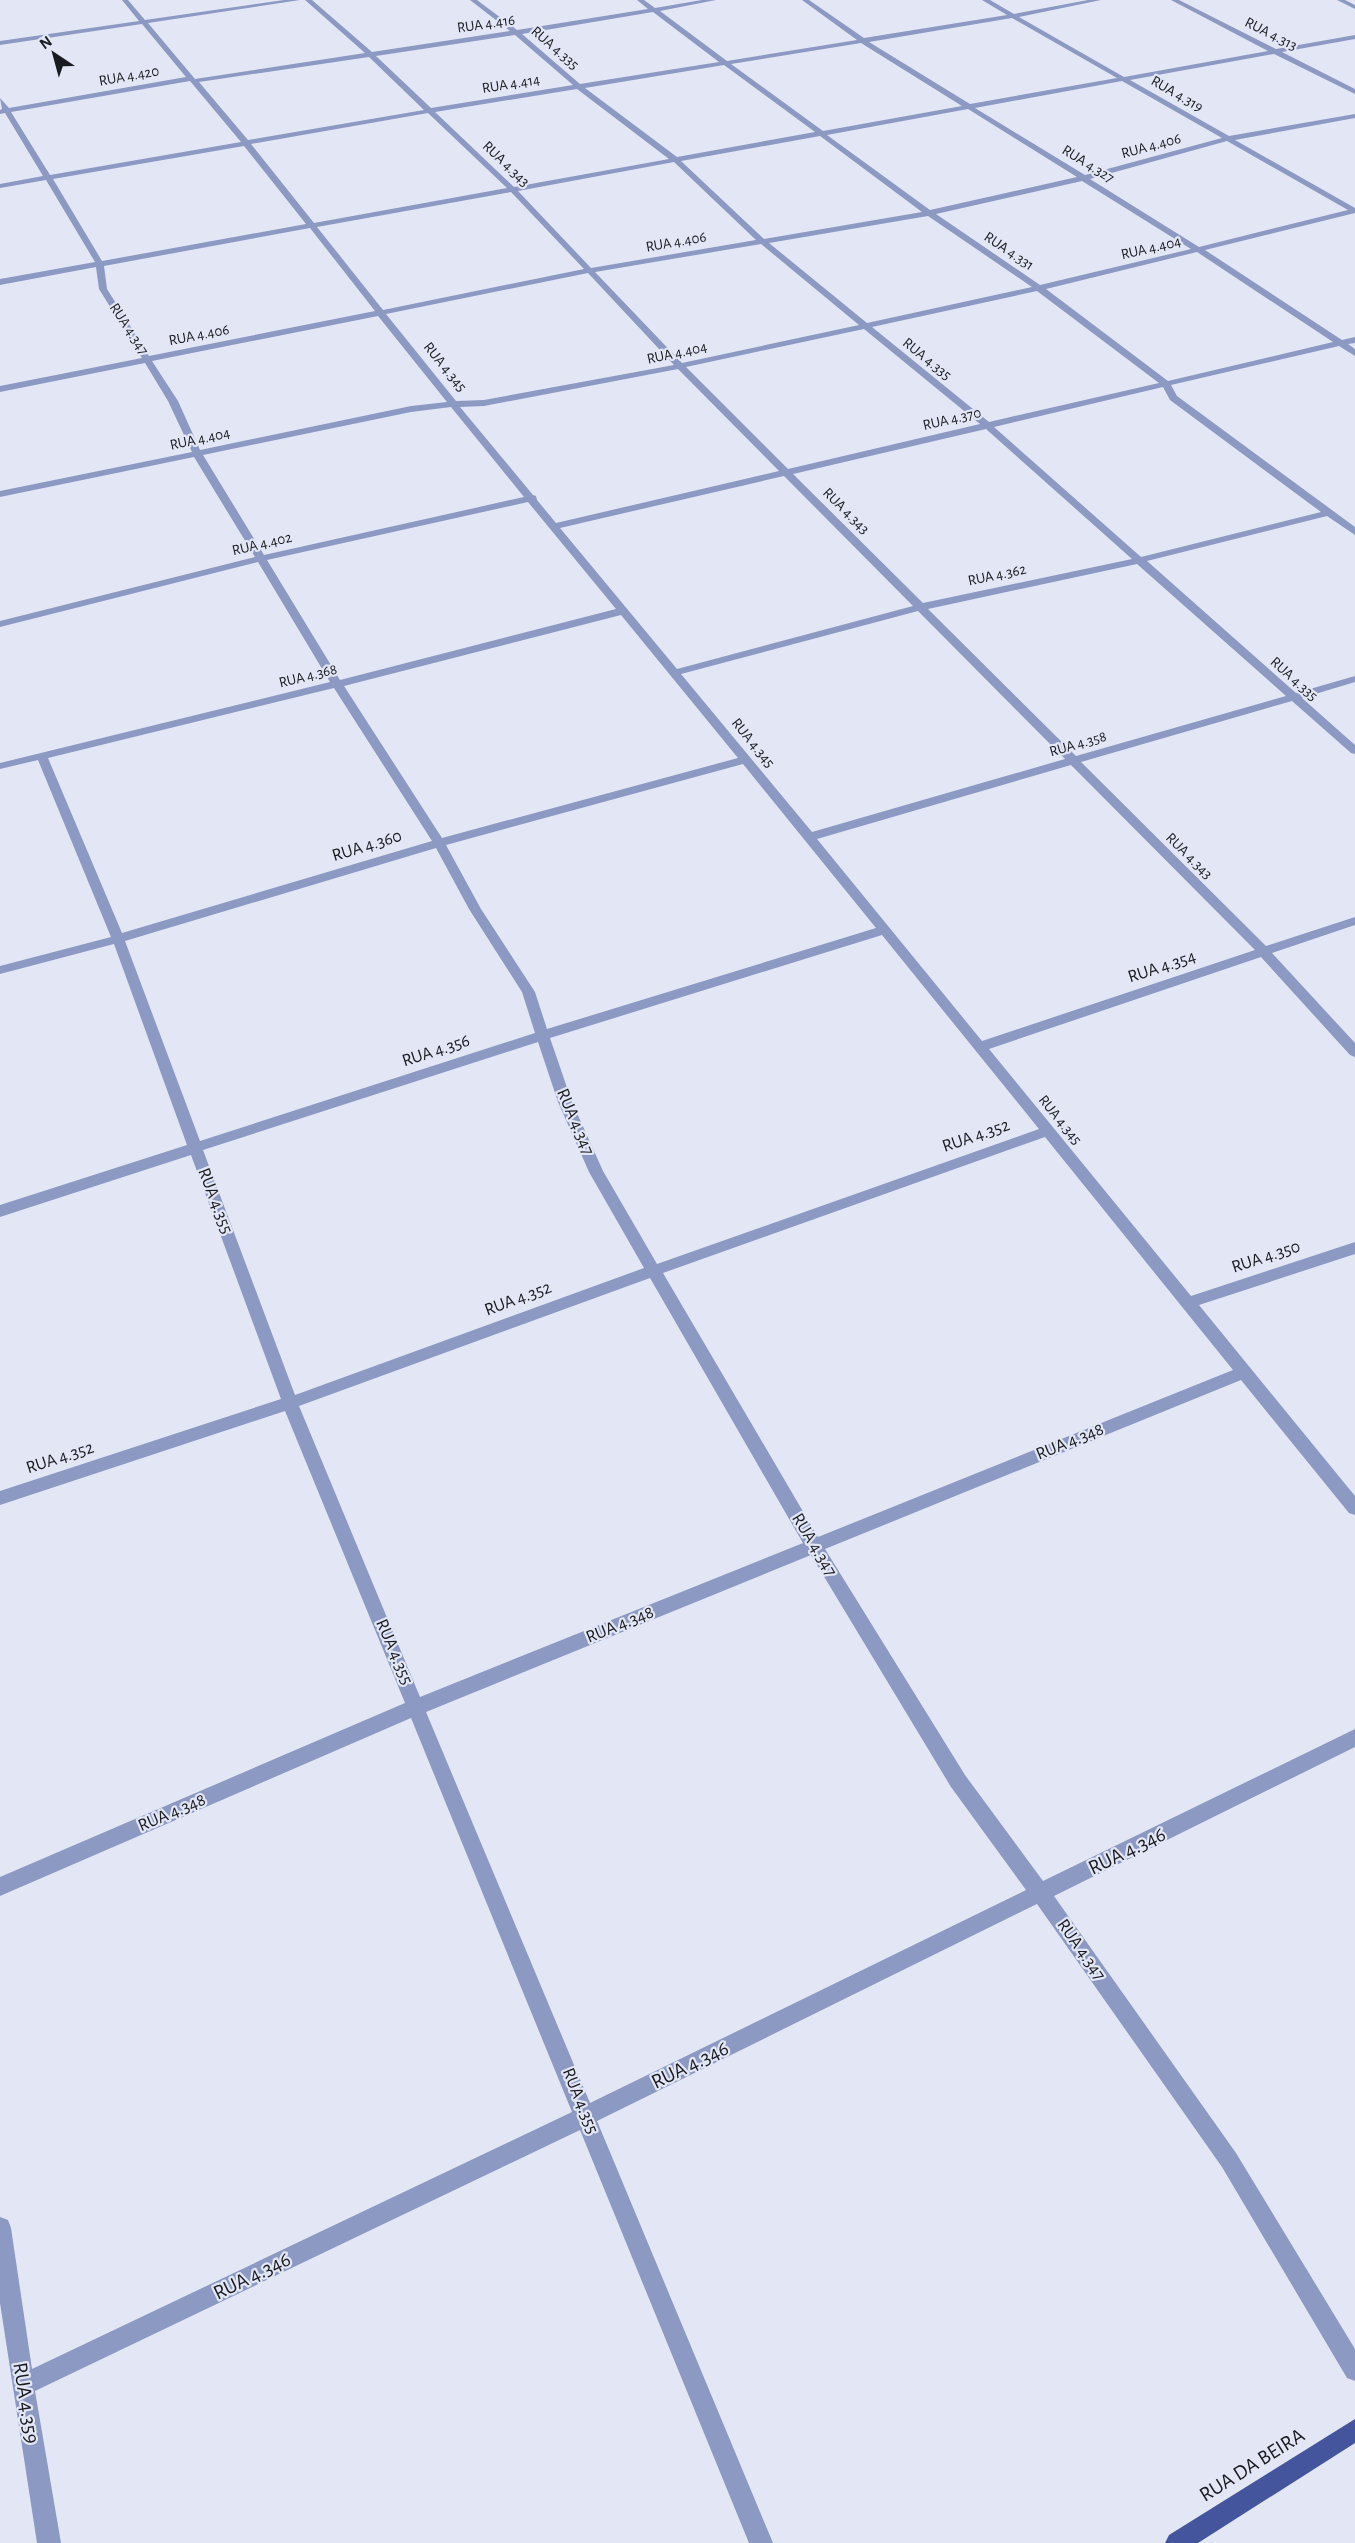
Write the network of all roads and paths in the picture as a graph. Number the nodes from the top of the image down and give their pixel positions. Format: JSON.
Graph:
{"nodes":[{"id":1,"x":125,"y":0,"type":"edge"},
{"id":2,"x":297,"y":0,"type":"edge"},
{"id":3,"x":308,"y":0,"type":"edge"},
{"id":4,"x":473,"y":0,"type":"edge"},
{"id":5,"x":640,"y":0,"type":"edge"},
{"id":6,"x":713,"y":0,"type":"edge"},
{"id":7,"x":805,"y":0,"type":"edge"},
{"id":8,"x":985,"y":0,"type":"edge"},
{"id":9,"x":1098,"y":0,"type":"edge"},
{"id":10,"x":1174,"y":0,"type":"edge"},
{"id":11,"x":1340,"y":0,"type":"edge"},
{"id":12,"x":1355,"y":7,"type":"edge"},
{"id":13,"x":655,"y":10,"type":"junction"},
{"id":14,"x":1014,"y":16,"type":"junction"},
{"id":15,"x":144,"y":23,"type":"junction"},
{"id":16,"x":518,"y":34,"type":"junction"},
{"id":17,"x":1355,"y":37,"type":"edge"},
{"id":18,"x":863,"y":41,"type":"junction"},
{"id":19,"x":0,"y":43,"type":"edge"},
{"id":20,"x":1275,"y":51,"type":"junction"},
{"id":21,"x":369,"y":53,"type":"junction"},
{"id":22,"x":726,"y":62,"type":"junction"},
{"id":23,"x":1122,"y":78,"type":"junction"},
{"id":24,"x":193,"y":80,"type":"junction"},
{"id":25,"x":578,"y":86,"type":"junction"},
{"id":26,"x":1355,"y":92,"type":"edge"},
{"id":27,"x":0,"y":100,"type":"edge"},
{"id":28,"x":966,"y":106,"type":"junction"},
{"id":29,"x":3,"y":111,"type":"edge"},
{"id":30,"x":429,"y":111,"type":"junction"},
{"id":31,"x":1355,"y":116,"type":"edge"},
{"id":32,"x":821,"y":135,"type":"junction"},
{"id":33,"x":1227,"y":139,"type":"junction"},
{"id":34,"x":247,"y":144,"type":"junction"},
{"id":35,"x":676,"y":160,"type":"junction"},
{"id":36,"x":46,"y":178,"type":"junction"},
{"id":37,"x":1084,"y":178,"type":"junction"},
{"id":38,"x":0,"y":186,"type":"edge"},
{"id":39,"x":513,"y":190,"type":"junction"},
{"id":40,"x":1355,"y":211,"type":"edge"},
{"id":41,"x":929,"y":213,"type":"junction"},
{"id":42,"x":312,"y":226,"type":"junction"},
{"id":43,"x":761,"y":240,"type":"junction"},
{"id":44,"x":1199,"y":250,"type":"junction"},
{"id":45,"x":99,"y":265,"type":"junction"},
{"id":46,"x":587,"y":271,"type":"junction"},
{"id":47,"x":0,"y":282,"type":"edge"},
{"id":48,"x":1039,"y":288,"type":"junction"},
{"id":49,"x":380,"y":312,"type":"junction"},
{"id":50,"x":865,"y":325,"type":"junction"},
{"id":51,"x":1355,"y":340,"type":"edge"},
{"id":52,"x":1342,"y":344,"type":"junction"},
{"id":53,"x":1355,"y":352,"type":"edge"},
{"id":54,"x":148,"y":359,"type":"junction"},
{"id":55,"x":680,"y":366,"type":"junction"},
{"id":56,"x":1166,"y":384,"type":"junction"},
{"id":57,"x":0,"y":388,"type":"edge"},
{"id":58,"x":453,"y":404,"type":"junction"},
{"id":59,"x":988,"y":426,"type":"junction"},
{"id":60,"x":197,"y":453,"type":"junction"},
{"id":61,"x":786,"y":473,"type":"junction"},
{"id":62,"x":0,"y":494,"type":"edge"},
{"id":63,"x":533,"y":498,"type":"junction"},
{"id":64,"x":1328,"y":513,"type":"junction"},
{"id":65,"x":555,"y":526,"type":"junction"},
{"id":66,"x":1355,"y":532,"type":"edge"},
{"id":67,"x":263,"y":558,"type":"junction"},
{"id":68,"x":1140,"y":560,"type":"junction"},
{"id":69,"x":921,"y":607,"type":"junction"},
{"id":70,"x":622,"y":611,"type":"junction"},
{"id":71,"x":0,"y":624,"type":"edge"},
{"id":72,"x":674,"y":672,"type":"junction"},
{"id":73,"x":1355,"y":679,"type":"edge"},
{"id":74,"x":337,"y":684,"type":"junction"},
{"id":75,"x":1295,"y":698,"type":"junction"},
{"id":76,"x":1355,"y":751,"type":"edge"},
{"id":77,"x":42,"y":756,"type":"junction"},
{"id":78,"x":745,"y":760,"type":"junction"},
{"id":79,"x":1073,"y":761,"type":"junction"},
{"id":80,"x":0,"y":766,"type":"edge"},
{"id":81,"x":809,"y":837,"type":"junction"},
{"id":82,"x":439,"y":843,"type":"junction"},
{"id":83,"x":1355,"y":921,"type":"edge"},
{"id":84,"x":884,"y":930,"type":"junction"},
{"id":85,"x":118,"y":939,"type":"junction"},
{"id":86,"x":1264,"y":952,"type":"junction"},
{"id":87,"x":0,"y":970,"type":"edge"},
{"id":88,"x":544,"y":1035,"type":"junction"},
{"id":89,"x":980,"y":1047,"type":"junction"},
{"id":90,"x":1355,"y":1052,"type":"edge"},
{"id":91,"x":1048,"y":1131,"type":"junction"},
{"id":92,"x":195,"y":1148,"type":"junction"},
{"id":93,"x":0,"y":1211,"type":"edge"},
{"id":94,"x":1355,"y":1248,"type":"edge"},
{"id":95,"x":653,"y":1271,"type":"junction"},
{"id":96,"x":1188,"y":1303,"type":"junction"},
{"id":97,"x":1244,"y":1372,"type":"junction"},
{"id":98,"x":290,"y":1403,"type":"junction"},
{"id":99,"x":0,"y":1498,"type":"edge"},
{"id":100,"x":1355,"y":1508,"type":"edge"},
{"id":101,"x":814,"y":1546,"type":"junction"},
{"id":102,"x":417,"y":1707,"type":"junction"},
{"id":103,"x":1355,"y":1738,"type":"edge"},
{"id":104,"x":0,"y":1887,"type":"edge"},
{"id":105,"x":1041,"y":1894,"type":"junction"},
{"id":106,"x":586,"y":2116,"type":"junction"},
{"id":107,"x":0,"y":2228,"type":"edge"},
{"id":108,"x":3,"y":2257,"type":"edge"},
{"id":109,"x":1355,"y":2370,"type":"edge"},
{"id":110,"x":23,"y":2385,"type":"junction"},
{"id":111,"x":1355,"y":2430,"type":"edge"},
{"id":112,"x":50,"y":2543,"type":"edge"},
{"id":113,"x":761,"y":2543,"type":"edge"},
{"id":114,"x":1177,"y":2543,"type":"edge"}],
"edges":[{"from":1,"to":15,"type":"street","name":"RUA 4.345"},
{"from":2,"to":15,"type":"street"},
{"from":3,"to":21,"type":"street","name":"RUA 4.343"},
{"from":4,"to":16,"type":"street","name":"RUA 4.335"},
{"from":5,"to":13,"type":"street","name":"RUA 4.331"},
{"from":6,"to":13,"type":"street","name":"RUA 4.416"},
{"from":7,"to":18,"type":"street","name":"RUA 4.327"},
{"from":8,"to":14,"type":"street","name":"RUA 4.319"},
{"from":9,"to":14,"type":"street","name":"RUA 4.414"},
{"from":10,"to":20,"type":"street","name":"RUA 4.313"},
{"from":11,"to":12,"type":"street"},
{"from":13,"to":16,"type":"street","name":"RUA 4.416"},
{"from":13,"to":22,"type":"street","name":"RUA 4.331"},
{"from":14,"to":18,"type":"street","name":"RUA 4.414"},
{"from":14,"to":23,"type":"street","name":"RUA 4.319"},
{"from":15,"to":19,"type":"street"},
{"from":15,"to":24,"type":"street","name":"RUA 4.345"},
{"from":16,"to":21,"type":"street","name":"RUA 4.416"},
{"from":16,"to":25,"type":"street","name":"RUA 4.335"},
{"from":17,"to":20,"type":"street"},
{"from":18,"to":22,"type":"street","name":"RUA 4.414"},
{"from":18,"to":28,"type":"street","name":"RUA 4.327"},
{"from":20,"to":23,"type":"street"},
{"from":20,"to":26,"type":"street","name":"RUA 4.313"},
{"from":21,"to":24,"type":"street","name":"RUA 4.416"},
{"from":21,"to":30,"type":"street","name":"RUA 4.343"},
{"from":22,"to":25,"type":"street","name":"RUA 4.414"},
{"from":22,"to":32,"type":"street","name":"RUA 4.331"},
{"from":23,"to":28,"type":"street"},
{"from":23,"to":33,"type":"street","name":"RUA 4.319"},
{"from":24,"to":29,"type":"street","name":"RUA 4.420"},
{"from":24,"to":34,"type":"street","name":"RUA 4.345"},
{"from":25,"to":30,"type":"street","name":"RUA 4.414"},
{"from":25,"to":35,"type":"street","name":"RUA 4.335"},
{"from":27,"to":29,"type":"street","name":"RUA 4.347"},
{"from":28,"to":32,"type":"street"},
{"from":28,"to":37,"type":"street","name":"RUA 4.327"},
{"from":29,"to":36,"type":"street","name":"RUA 4.347"},
{"from":30,"to":34,"type":"street","name":"RUA 4.414"},
{"from":30,"to":39,"type":"street","name":"RUA 4.343"},
{"from":31,"to":33,"type":"street","name":"RUA 4.406"},
{"from":32,"to":35,"type":"street"},
{"from":32,"to":41,"type":"street","name":"RUA 4.331"},
{"from":33,"to":37,"type":"street","name":"RUA 4.406"},
{"from":33,"to":40,"type":"street","name":"RUA 4.319"},
{"from":34,"to":36,"type":"street","name":"RUA 4.414"},
{"from":34,"to":42,"type":"street","name":"RUA 4.345"},
{"from":35,"to":39,"type":"street"},
{"from":35,"to":43,"type":"street","name":"RUA 4.335"},
{"from":36,"to":38,"type":"street","name":"RUA 4.414"},
{"from":36,"to":45,"type":"street","name":"RUA 4.347"},
{"from":37,"to":41,"type":"street","name":"RUA 4.406"},
{"from":37,"to":44,"type":"street","name":"RUA 4.327"},
{"from":39,"to":42,"type":"street"},
{"from":39,"to":46,"type":"street","name":"RUA 4.343"},
{"from":40,"to":44,"type":"street","name":"RUA 4.404"},
{"from":41,"to":43,"type":"street","name":"RUA 4.406"},
{"from":41,"to":48,"type":"street","name":"RUA 4.331"},
{"from":42,"to":45,"type":"street"},
{"from":42,"to":49,"type":"street","name":"RUA 4.345"},
{"from":43,"to":46,"type":"street","name":"RUA 4.406"},
{"from":43,"to":50,"type":"street","name":"RUA 4.335"},
{"from":44,"to":48,"type":"street","name":"RUA 4.404"},
{"from":44,"to":52,"type":"street","name":"RUA 4.327"},
{"from":45,"to":47,"type":"street"},
{"from":45,"to":54,"type":"street","name":"RUA 4.347"},
{"from":46,"to":49,"type":"street","name":"RUA 4.406"},
{"from":46,"to":55,"type":"street","name":"RUA 4.343"},
{"from":48,"to":50,"type":"street","name":"RUA 4.404"},
{"from":48,"to":56,"type":"street","name":"RUA 4.331"},
{"from":49,"to":54,"type":"street","name":"RUA 4.406"},
{"from":49,"to":58,"type":"street","name":"RUA 4.345"},
{"from":50,"to":55,"type":"street","name":"RUA 4.404"},
{"from":50,"to":59,"type":"street","name":"RUA 4.335"},
{"from":51,"to":52,"type":"street","name":"RUA 4.370"},
{"from":52,"to":53,"type":"street","name":"RUA 4.327"},
{"from":52,"to":56,"type":"street","name":"RUA 4.370"},
{"from":54,"to":57,"type":"street","name":"RUA 4.406"},
{"from":54,"to":60,"type":"street","name":"RUA 4.347"},
{"from":55,"to":58,"type":"street","name":"RUA 4.404"},
{"from":55,"to":61,"type":"street","name":"RUA 4.343"},
{"from":56,"to":59,"type":"street","name":"RUA 4.370"},
{"from":56,"to":64,"type":"street","name":"RUA 4.331"},
{"from":58,"to":60,"type":"street","name":"RUA 4.404"},
{"from":58,"to":63,"type":"street","name":"RUA 4.345"},
{"from":59,"to":61,"type":"street","name":"RUA 4.370"},
{"from":59,"to":68,"type":"street","name":"RUA 4.335"},
{"from":60,"to":62,"type":"street","name":"RUA 4.404"},
{"from":60,"to":67,"type":"street","name":"RUA 4.347"},
{"from":61,"to":65,"type":"street","name":"RUA 4.370"},
{"from":61,"to":69,"type":"street","name":"RUA 4.343"},
{"from":63,"to":65,"type":"street","name":"RUA 4.345"},
{"from":63,"to":67,"type":"street","name":"RUA 4.402"},
{"from":64,"to":66,"type":"street","name":"RUA 4.331"},
{"from":64,"to":68,"type":"street","name":"RUA 4.362"},
{"from":65,"to":70,"type":"street","name":"RUA 4.345"},
{"from":67,"to":71,"type":"street","name":"RUA 4.402"},
{"from":67,"to":74,"type":"street","name":"RUA 4.347"},
{"from":68,"to":69,"type":"street","name":"RUA 4.362"},
{"from":68,"to":75,"type":"street","name":"RUA 4.335"},
{"from":69,"to":72,"type":"street","name":"RUA 4.362"},
{"from":69,"to":79,"type":"street","name":"RUA 4.343"},
{"from":70,"to":72,"type":"street","name":"RUA 4.345"},
{"from":70,"to":74,"type":"street","name":"RUA 4.368"},
{"from":72,"to":78,"type":"street","name":"RUA 4.345"},
{"from":73,"to":75,"type":"street","name":"RUA 4.358"},
{"from":74,"to":77,"type":"street","name":"RUA 4.368"},
{"from":74,"to":82,"type":"street","name":"RUA 4.347"},
{"from":75,"to":76,"type":"street","name":"RUA 4.335"},
{"from":75,"to":79,"type":"street","name":"RUA 4.358"},
{"from":77,"to":80,"type":"street","name":"RUA 4.368"},
{"from":77,"to":85,"type":"street","name":"RUA 4.355"},
{"from":78,"to":81,"type":"street","name":"RUA 4.345"},
{"from":78,"to":82,"type":"street","name":"RUA 4.360"},
{"from":79,"to":81,"type":"street","name":"RUA 4.358"},
{"from":79,"to":86,"type":"street","name":"RUA 4.343"},
{"from":81,"to":84,"type":"street","name":"RUA 4.345"},
{"from":82,"to":85,"type":"street","name":"RUA 4.360"},
{"from":82,"to":88,"type":"street","name":"RUA 4.347"},
{"from":83,"to":86,"type":"street","name":"RUA 4.354"},
{"from":84,"to":88,"type":"street","name":"RUA 4.356"},
{"from":84,"to":89,"type":"street","name":"RUA 4.345"},
{"from":85,"to":87,"type":"street","name":"RUA 4.360"},
{"from":85,"to":92,"type":"street","name":"RUA 4.355"},
{"from":86,"to":89,"type":"street","name":"RUA 4.354"},
{"from":86,"to":90,"type":"street","name":"RUA 4.343"},
{"from":88,"to":92,"type":"street","name":"RUA 4.356"},
{"from":88,"to":95,"type":"street","name":"RUA 4.347"},
{"from":89,"to":91,"type":"street","name":"RUA 4.345"},
{"from":91,"to":95,"type":"street","name":"RUA 4.352"},
{"from":91,"to":96,"type":"street","name":"RUA 4.345"},
{"from":92,"to":93,"type":"street","name":"RUA 4.356"},
{"from":92,"to":98,"type":"street","name":"RUA 4.355"},
{"from":94,"to":96,"type":"street","name":"RUA 4.350"},
{"from":95,"to":98,"type":"street","name":"RUA 4.352"},
{"from":95,"to":101,"type":"street","name":"RUA 4.347"},
{"from":96,"to":97,"type":"street","name":"RUA 4.345"},
{"from":97,"to":100,"type":"street","name":"RUA 4.345"},
{"from":97,"to":101,"type":"street","name":"RUA 4.348"},
{"from":98,"to":99,"type":"street","name":"RUA 4.352"},
{"from":98,"to":102,"type":"street","name":"RUA 4.355"},
{"from":101,"to":102,"type":"street","name":"RUA 4.348"},
{"from":101,"to":105,"type":"street","name":"RUA 4.347"},
{"from":102,"to":104,"type":"street","name":"RUA 4.348"},
{"from":102,"to":106,"type":"street","name":"RUA 4.355"},
{"from":103,"to":105,"type":"street","name":"RUA 4.346"},
{"from":105,"to":106,"type":"street","name":"RUA 4.346"},
{"from":105,"to":109,"type":"street","name":"RUA 4.347"},
{"from":106,"to":110,"type":"street","name":"RUA 4.346"},
{"from":106,"to":113,"type":"street","name":"RUA 4.355"},
{"from":107,"to":108,"type":"street","name":"RUA 4.359"},
{"from":108,"to":110,"type":"street","name":"RUA 4.359"},
{"from":110,"to":112,"type":"street","name":"RUA 4.359"},
{"from":111,"to":114,"type":"main road","name":"RUA DA BEIRA"}]}
